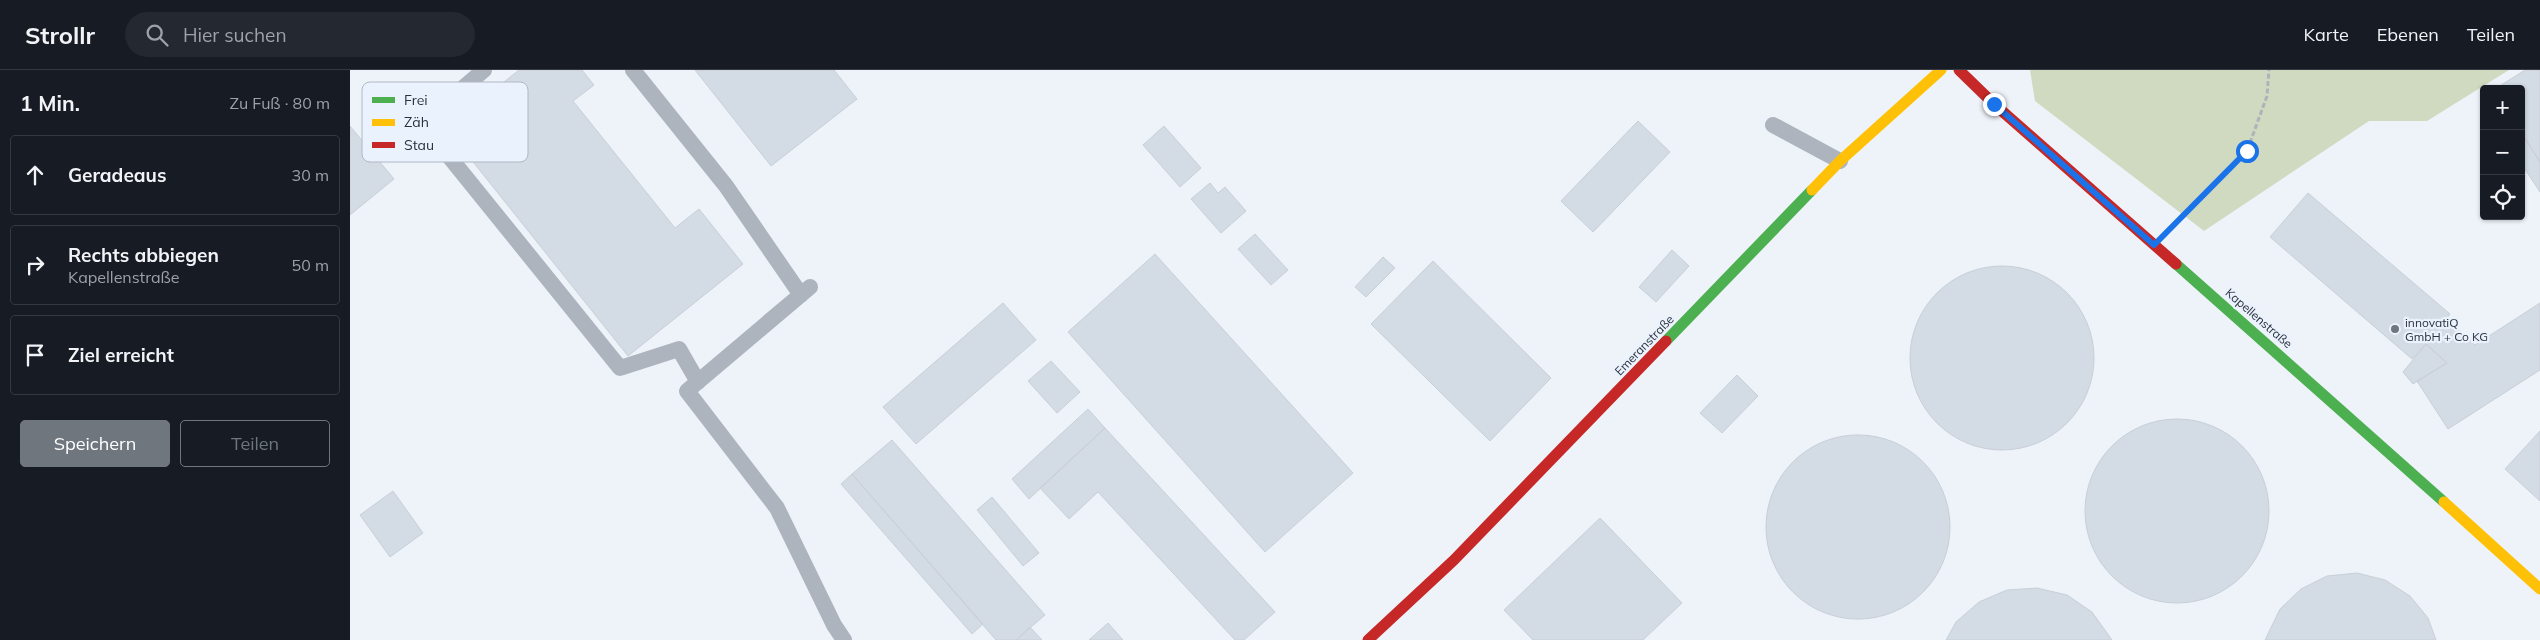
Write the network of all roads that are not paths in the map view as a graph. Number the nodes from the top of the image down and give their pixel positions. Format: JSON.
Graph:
{"nodes":[{"id":1,"x":484,"y":70,"type":"edge"},
{"id":2,"x":633,"y":70,"type":"edge"},
{"id":3,"x":1941,"y":70,"type":"edge"},
{"id":4,"x":1959,"y":70,"type":"edge"},
{"id":5,"x":470,"y":82,"type":"edge"},
{"id":6,"x":1773,"y":125,"type":"dead end"},
{"id":7,"x":1840,"y":161,"type":"junction"},
{"id":8,"x":454,"y":162,"type":"edge"},
{"id":9,"x":698,"y":382,"type":"junction"},
{"id":10,"x":2540,"y":589,"type":"edge"},
{"id":11,"x":844,"y":640,"type":"edge"},
{"id":12,"x":1368,"y":640,"type":"edge"}],
"edges":[{"from":1,"to":5,"type":"lane"},
{"from":2,"to":9,"type":"lane"},
{"from":3,"to":7,"type":"street","name":"Emeranstraße"},
{"from":4,"to":10,"type":"street","name":"Kapellenstraße"},
{"from":6,"to":7,"type":"lane"},
{"from":7,"to":12,"type":"street","name":"Emeranstraße"},
{"from":8,"to":9,"type":"lane"},
{"from":9,"to":11,"type":"lane"}]}
